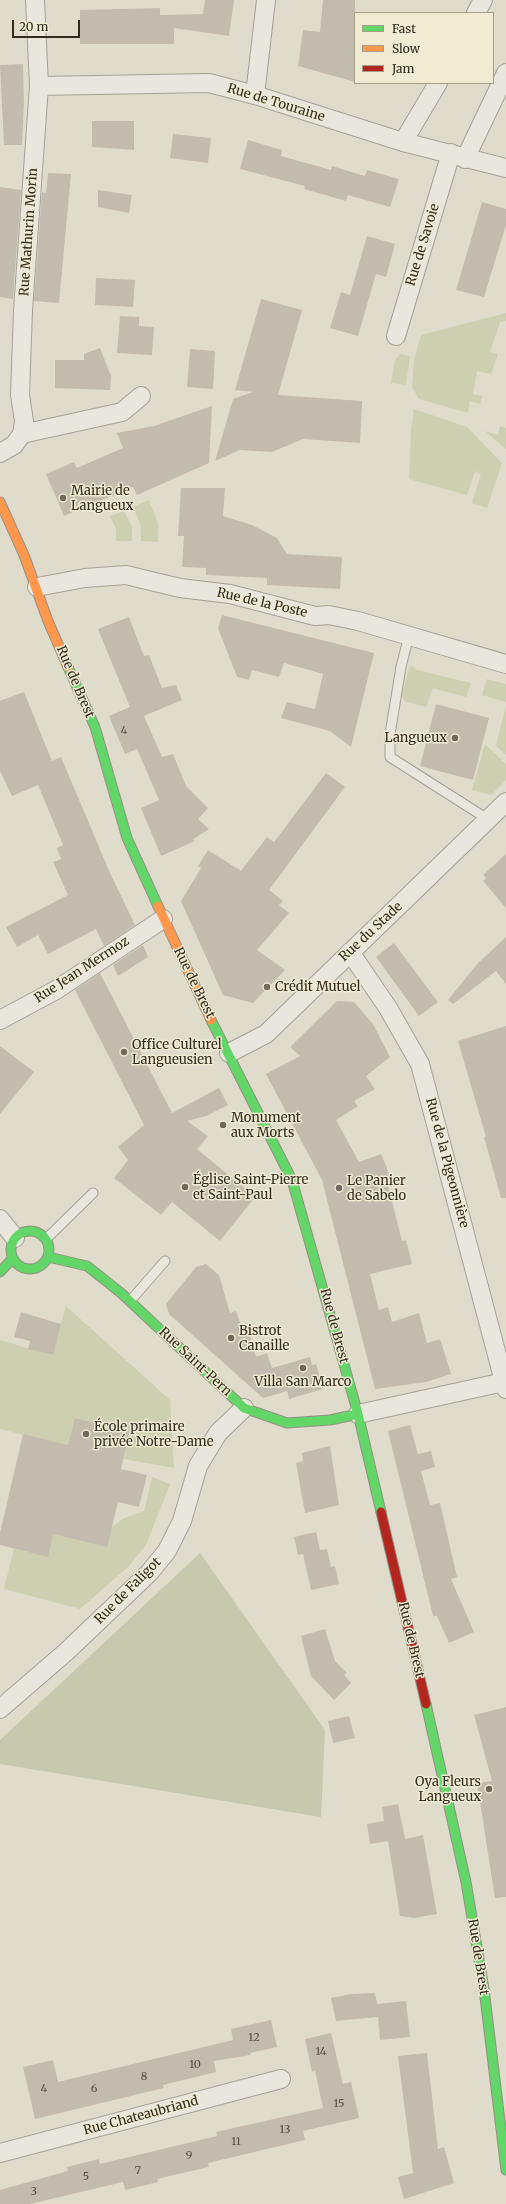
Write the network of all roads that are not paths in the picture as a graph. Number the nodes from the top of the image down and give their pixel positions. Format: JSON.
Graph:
{"nodes":[{"id":1,"x":35,"y":0,"type":"edge"},
{"id":2,"x":266,"y":0,"type":"edge"},
{"id":3,"x":483,"y":0,"type":"edge"},
{"id":4,"x":477,"y":12,"type":"edge"},
{"id":5,"x":506,"y":73,"type":"edge"},
{"id":6,"x":437,"y":84,"type":"edge"},
{"id":7,"x":39,"y":86,"type":"junction"},
{"id":8,"x":255,"y":95,"type":"junction"},
{"id":9,"x":403,"y":142,"type":"junction"},
{"id":10,"x":458,"y":156,"type":"junction"},
{"id":11,"x":506,"y":168,"type":"edge"},
{"id":12,"x":396,"y":336,"type":"dead end"},
{"id":13,"x":141,"y":396,"type":"dead end"},
{"id":14,"x":22,"y":434,"type":"junction"},
{"id":15,"x":0,"y":453,"type":"edge"},
{"id":16,"x":0,"y":502,"type":"edge"},
{"id":17,"x":6,"y":532,"type":"edge"},
{"id":18,"x":37,"y":587,"type":"junction"},
{"id":19,"x":409,"y":635,"type":"junction"},
{"id":20,"x":506,"y":664,"type":"edge"},
{"id":21,"x":506,"y":802,"type":"edge"},
{"id":22,"x":489,"y":820,"type":"junction"},
{"id":23,"x":163,"y":920,"type":"junction"},
{"id":24,"x":350,"y":952,"type":"junction"},
{"id":25,"x":0,"y":1020,"type":"edge"},
{"id":26,"x":229,"y":1053,"type":"junction"},
{"id":27,"x":93,"y":1193,"type":"dead end"},
{"id":28,"x":0,"y":1219,"type":"edge"},
{"id":29,"x":15,"y":1238,"type":"junction"},
{"id":30,"x":46,"y":1238,"type":"junction"},
{"id":31,"x":48,"y":1257,"type":"junction"},
{"id":32,"x":13,"y":1258,"type":"junction"},
{"id":33,"x":165,"y":1262,"type":"dead end"},
{"id":34,"x":0,"y":1272,"type":"edge"},
{"id":35,"x":130,"y":1301,"type":"junction"},
{"id":36,"x":501,"y":1341,"type":"edge"},
{"id":37,"x":505,"y":1386,"type":"edge"},
{"id":38,"x":244,"y":1408,"type":"junction"},
{"id":39,"x":358,"y":1414,"type":"junction"},
{"id":40,"x":0,"y":1709,"type":"edge"},
{"id":41,"x":281,"y":2079,"type":"dead end"},
{"id":42,"x":0,"y":2153,"type":"edge"},
{"id":43,"x":506,"y":2170,"type":"edge"}],
"edges":[{"from":1,"to":7,"type":"street","name":"Rue Mathurin Morin"},
{"from":2,"to":8,"type":"street"},
{"from":3,"to":4,"type":"street"},
{"from":5,"to":10,"type":"street","name":"Rue de Savoie"},
{"from":6,"to":9,"type":"street"},
{"from":7,"to":8,"type":"street","name":"Rue de Touraine"},
{"from":7,"to":14,"type":"street","name":"Rue Mathurin Morin"},
{"from":8,"to":9,"type":"street","name":"Rue de Touraine"},
{"from":9,"to":10,"type":"street","name":"Rue de Touraine"},
{"from":10,"to":11,"type":"street","name":"Rue de Touraine"},
{"from":10,"to":12,"type":"street","name":"Rue de Savoie"},
{"from":13,"to":14,"type":"street"},
{"from":14,"to":15,"type":"street"},
{"from":16,"to":17,"type":"main road","name":"Rue de Brest"},
{"from":17,"to":18,"type":"main road","name":"Rue de Brest"},
{"from":18,"to":19,"type":"street","name":"Rue de la Poste"},
{"from":18,"to":23,"type":"main road","name":"Rue de Brest"},
{"from":19,"to":20,"type":"street","name":"Rue de la Poste"},
{"from":19,"to":22,"type":"lane"},
{"from":21,"to":22,"type":"street","name":"Rue du Stade"},
{"from":22,"to":24,"type":"street","name":"Rue du Stade"},
{"from":23,"to":25,"type":"street","name":"Rue Jean Mermoz"},
{"from":23,"to":26,"type":"main road","name":"Rue de Brest"},
{"from":24,"to":26,"type":"street","name":"Rue du Stade"},
{"from":24,"to":36,"type":"street","name":"Rue de la Pigeonnière"},
{"from":26,"to":39,"type":"main road","name":"Rue de Brest"},
{"from":27,"to":30,"type":"lane"},
{"from":28,"to":29,"type":"street"},
{"from":29,"to":30,"type":"main road"},
{"from":29,"to":32,"type":"main road"},
{"from":30,"to":31,"type":"main road"},
{"from":31,"to":32,"type":"main road"},
{"from":31,"to":35,"type":"main road","name":"Rue Saint-Pern"},
{"from":32,"to":34,"type":"main road"},
{"from":33,"to":35,"type":"lane"},
{"from":35,"to":38,"type":"main road","name":"Rue Saint-Pern"},
{"from":36,"to":37,"type":"street","name":"Rue de la Pigeonnière"},
{"from":37,"to":39,"type":"street"},
{"from":38,"to":39,"type":"main road","name":"Rue Saint-Pern"},
{"from":38,"to":40,"type":"street","name":"Rue de Faligot"},
{"from":39,"to":43,"type":"main road","name":"Rue de Brest"},
{"from":41,"to":42,"type":"street","name":"Rue Chateaubriand"}]}
